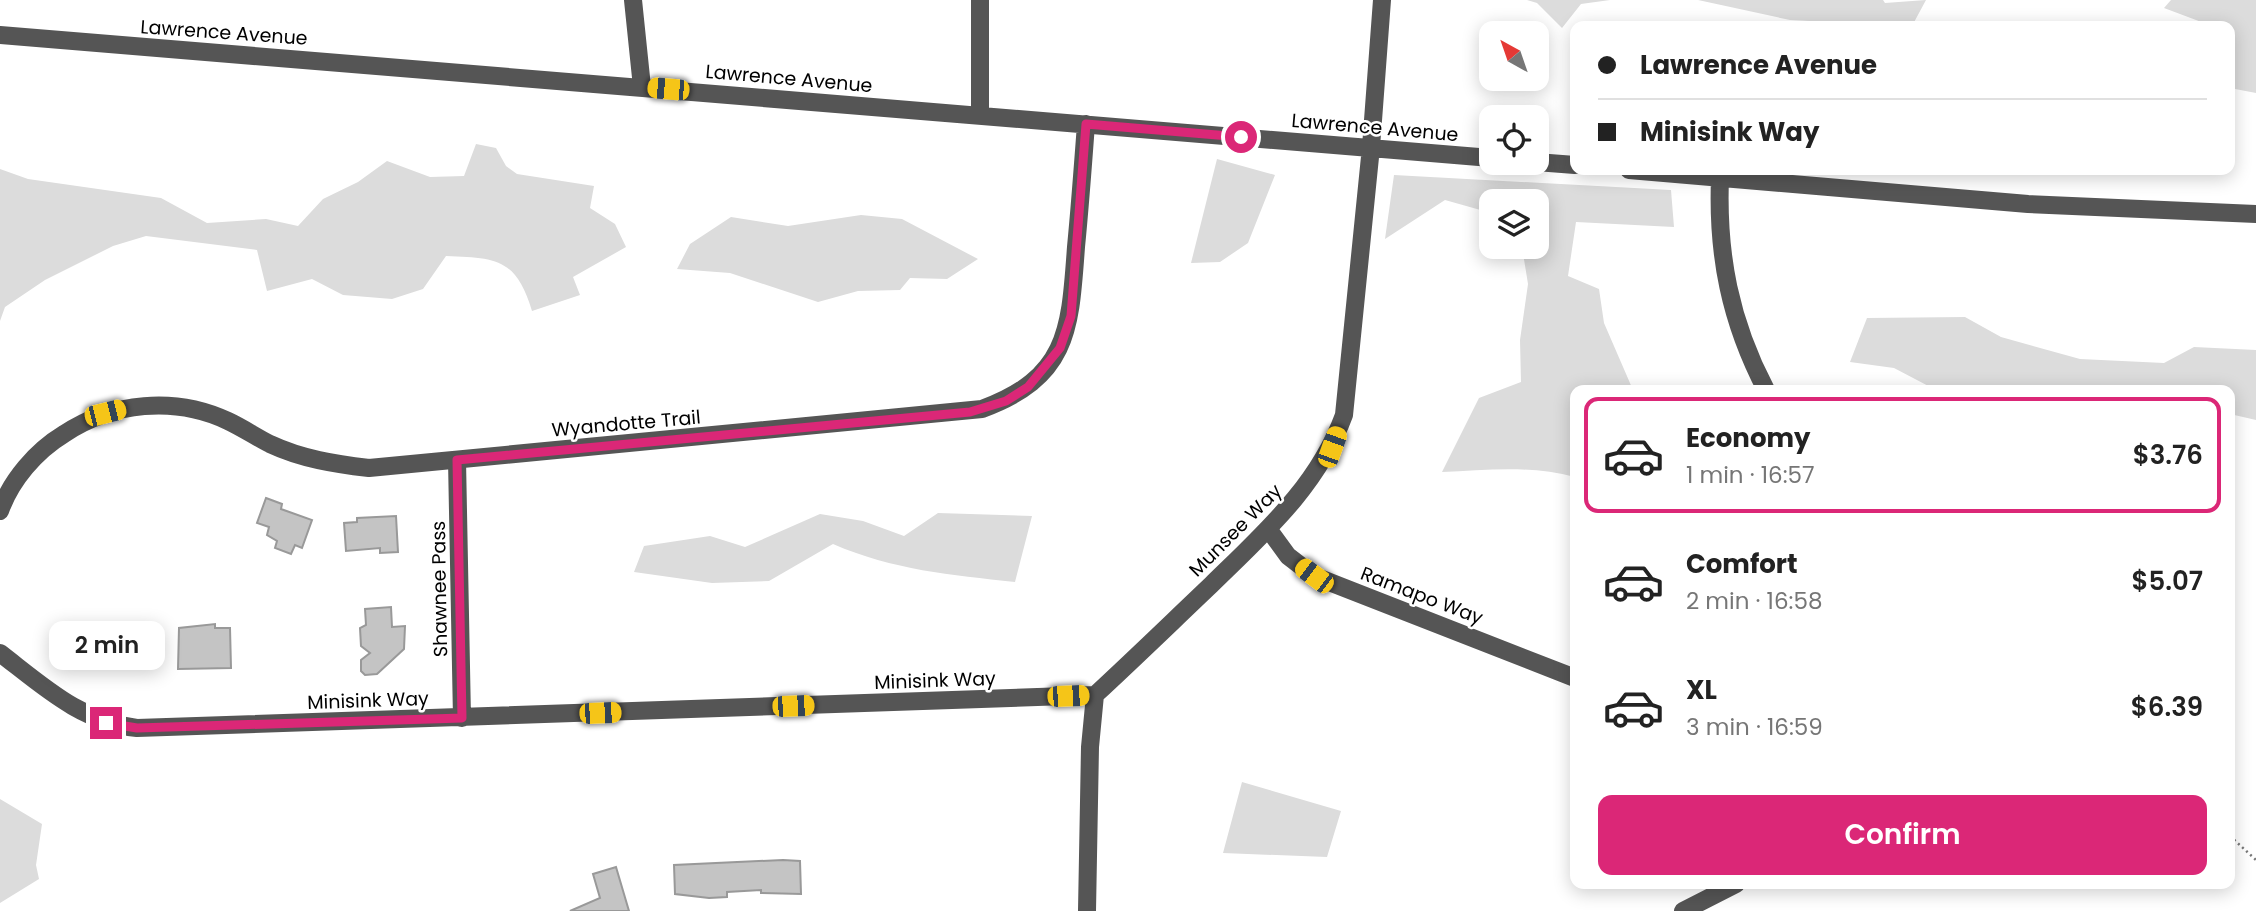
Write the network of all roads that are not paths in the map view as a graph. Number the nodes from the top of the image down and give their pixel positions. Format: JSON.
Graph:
{"nodes":[{"id":1,"x":633,"y":0,"type":"edge"},
{"id":2,"x":980,"y":0,"type":"edge"},
{"id":3,"x":1382,"y":0,"type":"edge"},
{"id":4,"x":0,"y":35,"type":"edge"},
{"id":5,"x":642,"y":87,"type":"junction"},
{"id":6,"x":980,"y":115,"type":"junction"},
{"id":7,"x":1086,"y":124,"type":"junction"},
{"id":8,"x":1371,"y":147,"type":"junction"},
{"id":9,"x":1479,"y":157,"type":"edge"},
{"id":10,"x":1549,"y":163,"type":"edge"},
{"id":11,"x":1570,"y":165,"type":"edge"},
{"id":12,"x":1686,"y":175,"type":"edge"},
{"id":13,"x":1720,"y":178,"type":"junction"},
{"id":14,"x":2256,"y":214,"type":"edge"},
{"id":15,"x":1764,"y":385,"type":"edge"},
{"id":16,"x":457,"y":460,"type":"junction"},
{"id":17,"x":0,"y":511,"type":"edge"},
{"id":18,"x":1269,"y":530,"type":"junction"},
{"id":19,"x":0,"y":653,"type":"edge"},
{"id":20,"x":1570,"y":676,"type":"edge"},
{"id":21,"x":1095,"y":695,"type":"junction"},
{"id":22,"x":462,"y":718,"type":"junction"},
{"id":23,"x":1726,"y":889,"type":"edge"},
{"id":24,"x":1087,"y":911,"type":"edge"},
{"id":25,"x":1683,"y":911,"type":"edge"}],
"edges":[{"from":1,"to":5,"type":"street"},
{"from":2,"to":6,"type":"street"},
{"from":3,"to":8,"type":"street","name":"Munsee Way"},
{"from":4,"to":5,"type":"street","name":"Lawrence Avenue"},
{"from":5,"to":6,"type":"street","name":"Lawrence Avenue"},
{"from":6,"to":7,"type":"street","name":"Lawrence Avenue"},
{"from":7,"to":8,"type":"street","name":"Lawrence Avenue"},
{"from":7,"to":16,"type":"street","name":"Wyandotte Trail"},
{"from":8,"to":9,"type":"street","name":"Lawrence Avenue"},
{"from":8,"to":18,"type":"street","name":"Munsee Way"},
{"from":10,"to":11,"type":"street"},
{"from":12,"to":13,"type":"street"},
{"from":13,"to":14,"type":"street"},
{"from":13,"to":15,"type":"street"},
{"from":16,"to":17,"type":"street","name":"Wyandotte Trail"},
{"from":16,"to":22,"type":"street","name":"Shawnee Pass"},
{"from":18,"to":20,"type":"street","name":"Ramapo Way"},
{"from":18,"to":21,"type":"street","name":"Munsee Way"},
{"from":19,"to":22,"type":"street","name":"Minisink Way"},
{"from":21,"to":22,"type":"street","name":"Minisink Way"},
{"from":21,"to":24,"type":"street"},
{"from":23,"to":25,"type":"street"}]}
